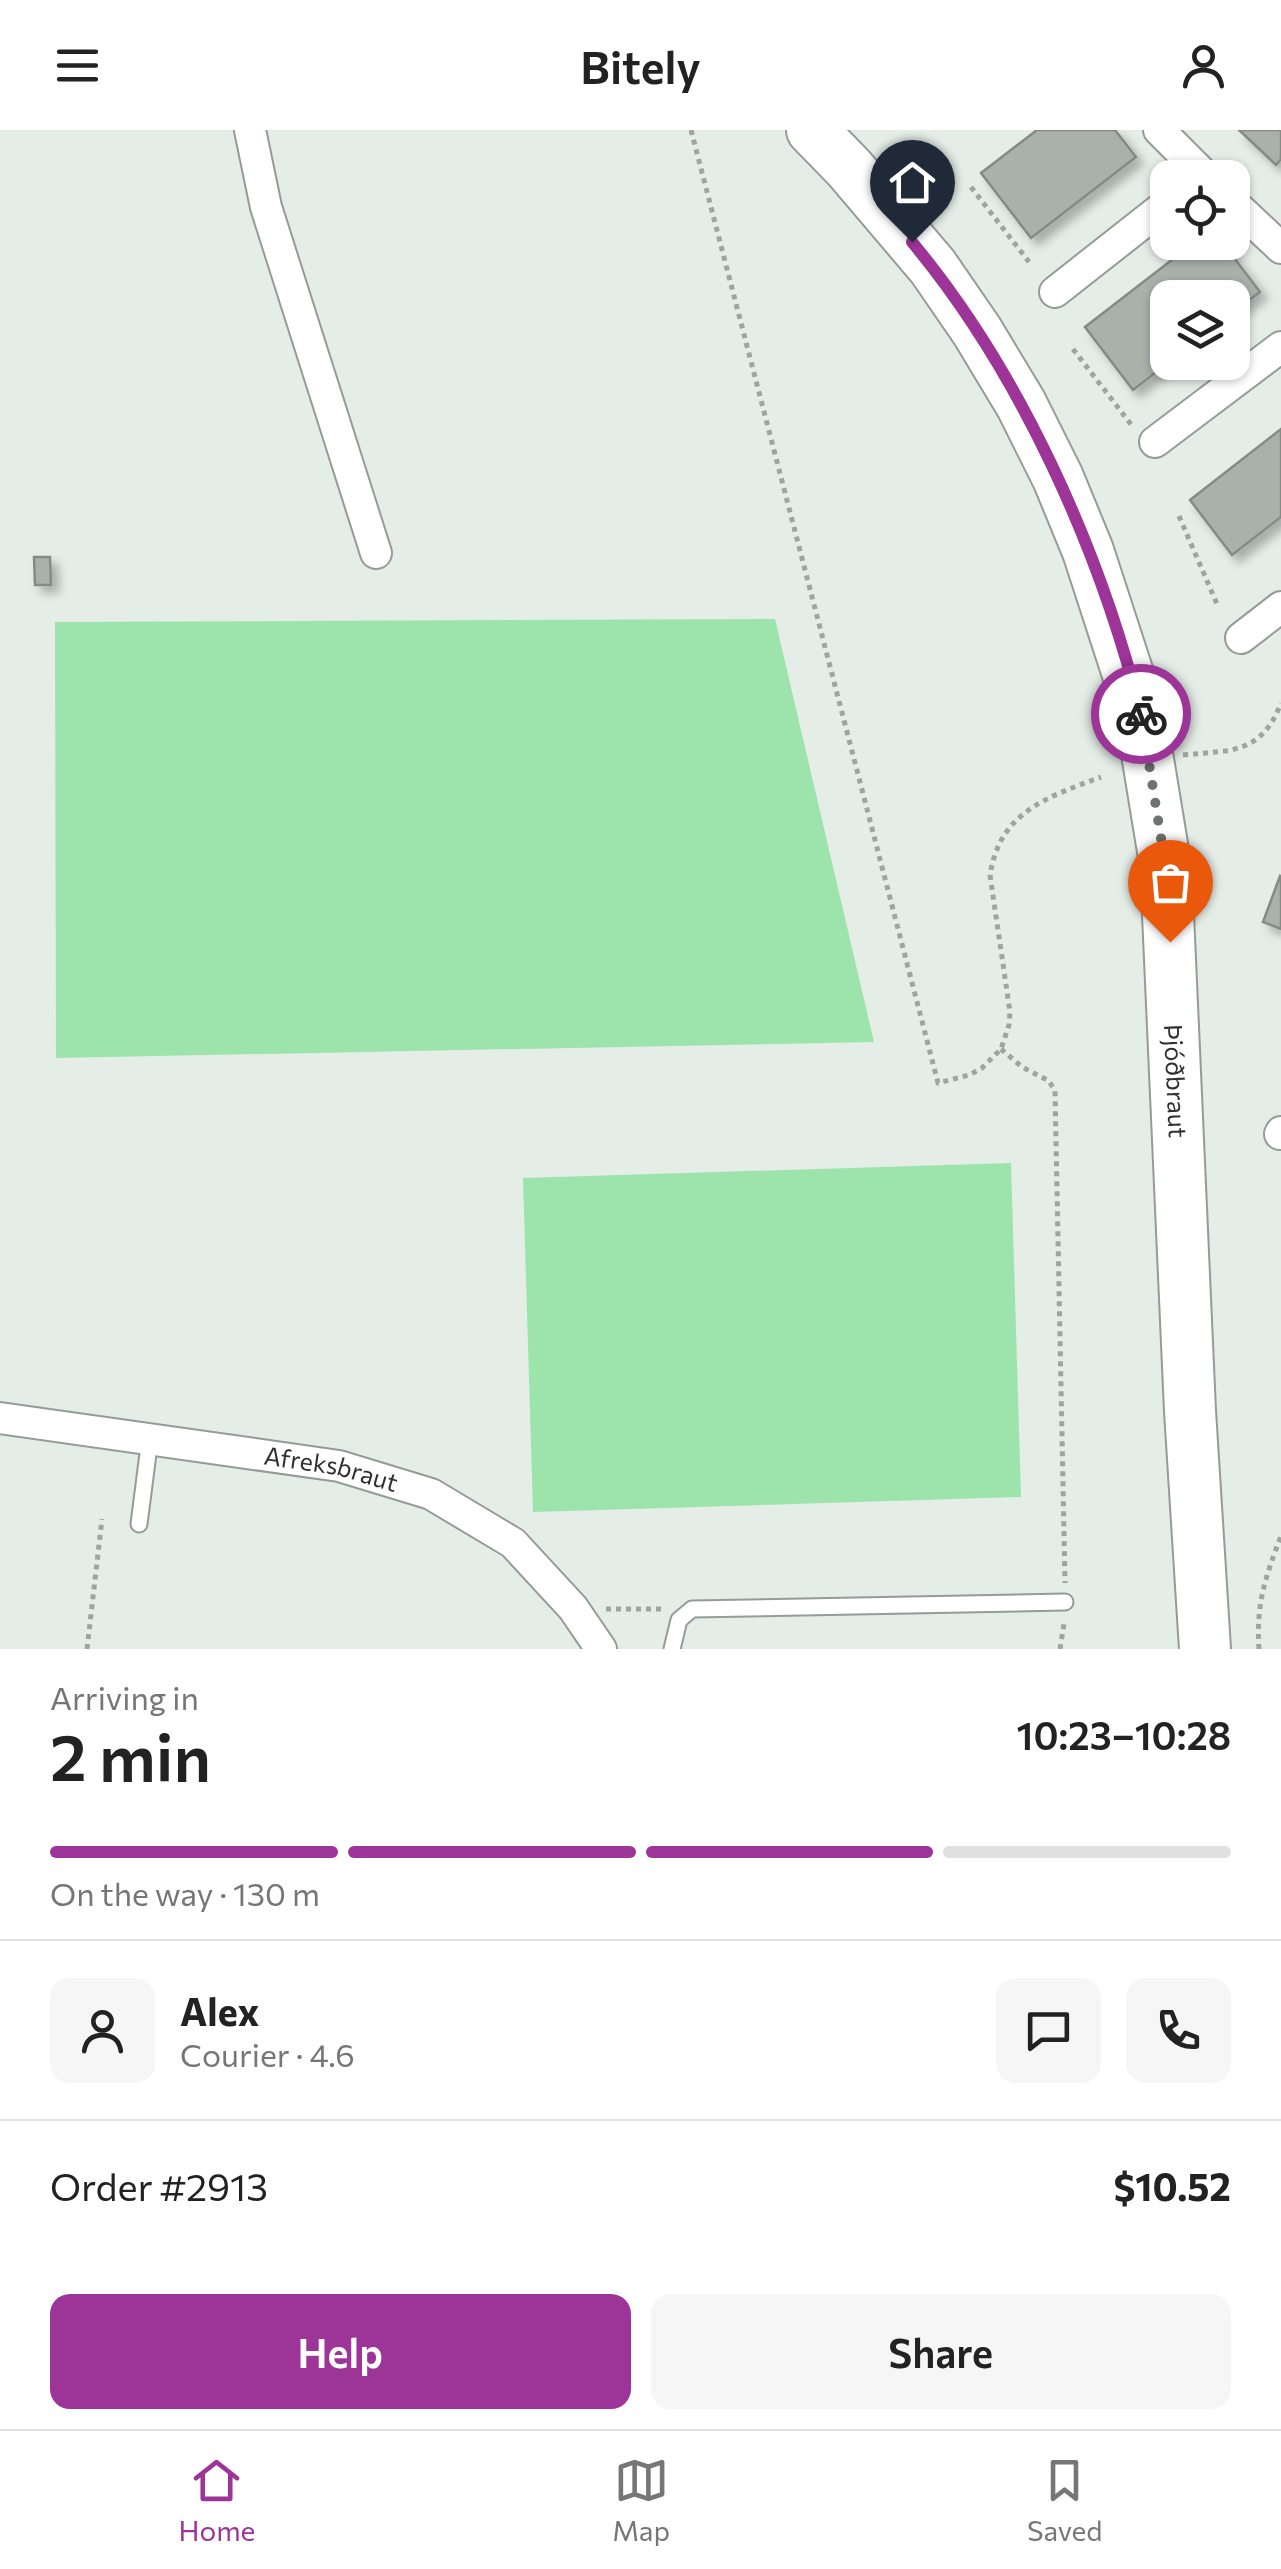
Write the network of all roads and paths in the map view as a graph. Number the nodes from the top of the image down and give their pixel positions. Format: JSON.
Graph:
{"nodes":[{"id":1,"x":250,"y":130,"type":"edge"},
{"id":2,"x":691,"y":130,"type":"edge"},
{"id":3,"x":812,"y":130,"type":"edge"},
{"id":4,"x":1160,"y":130,"type":"edge"},
{"id":5,"x":1188,"y":160,"type":"edge"},
{"id":6,"x":971,"y":187,"type":"dead end"},
{"id":7,"x":1150,"y":216,"type":"edge"},
{"id":8,"x":1250,"y":219,"type":"edge"},
{"id":9,"x":1281,"y":248,"type":"edge"},
{"id":10,"x":1029,"y":262,"type":"dead end"},
{"id":11,"x":1055,"y":292,"type":"dead end"},
{"id":12,"x":1281,"y":347,"type":"edge"},
{"id":13,"x":1074,"y":349,"type":"dead end"},
{"id":14,"x":1144,"y":435,"type":"joint"},
{"id":15,"x":1179,"y":516,"type":"dead end"},
{"id":16,"x":376,"y":553,"type":"dead end"},
{"id":17,"x":1217,"y":604,"type":"dead end"},
{"id":18,"x":1281,"y":608,"type":"edge"},
{"id":19,"x":1241,"y":638,"type":"dead end"},
{"id":20,"x":1281,"y":703,"type":"edge"},
{"id":21,"x":1183,"y":755,"type":"dead end"},
{"id":22,"x":1102,"y":776,"type":"dead end"},
{"id":23,"x":1001,"y":1049,"type":"junction"},
{"id":24,"x":0,"y":1418,"type":"edge"},
{"id":25,"x":150,"y":1438,"type":"junction"},
{"id":26,"x":102,"y":1520,"type":"dead end"},
{"id":27,"x":139,"y":1524,"type":"dead end"},
{"id":28,"x":1281,"y":1536,"type":"edge"},
{"id":29,"x":1065,"y":1602,"type":"junction"},
{"id":30,"x":572,"y":1608,"type":"junction"},
{"id":31,"x":692,"y":1610,"type":"junction"},
{"id":32,"x":87,"y":1649,"type":"edge"},
{"id":33,"x":601,"y":1649,"type":"edge"},
{"id":34,"x":672,"y":1649,"type":"edge"},
{"id":35,"x":1060,"y":1649,"type":"edge"},
{"id":36,"x":1205,"y":1649,"type":"edge"},
{"id":37,"x":1259,"y":1649,"type":"edge"}],
"edges":[{"from":1,"to":16,"type":"street"},
{"from":2,"to":23,"type":"path"},
{"from":3,"to":36,"type":"main road","name":"Þjóðbraut"},
{"from":4,"to":5,"type":"street"},
{"from":6,"to":10,"type":"path"},
{"from":7,"to":11,"type":"street"},
{"from":8,"to":9,"type":"street"},
{"from":12,"to":14,"type":"street"},
{"from":13,"to":14,"type":"path"},
{"from":15,"to":17,"type":"path"},
{"from":18,"to":19,"type":"street"},
{"from":20,"to":21,"type":"path"},
{"from":22,"to":23,"type":"path"},
{"from":23,"to":29,"type":"path"},
{"from":24,"to":25,"type":"street","name":"Afreksbraut"},
{"from":25,"to":27,"type":"lane"},
{"from":25,"to":30,"type":"street","name":"Afreksbraut"},
{"from":26,"to":32,"type":"path"},
{"from":28,"to":37,"type":"path"},
{"from":29,"to":31,"type":"lane"},
{"from":29,"to":35,"type":"path"},
{"from":30,"to":31,"type":"path"},
{"from":30,"to":33,"type":"street","name":"Afreksbraut"},
{"from":31,"to":34,"type":"lane"}]}
